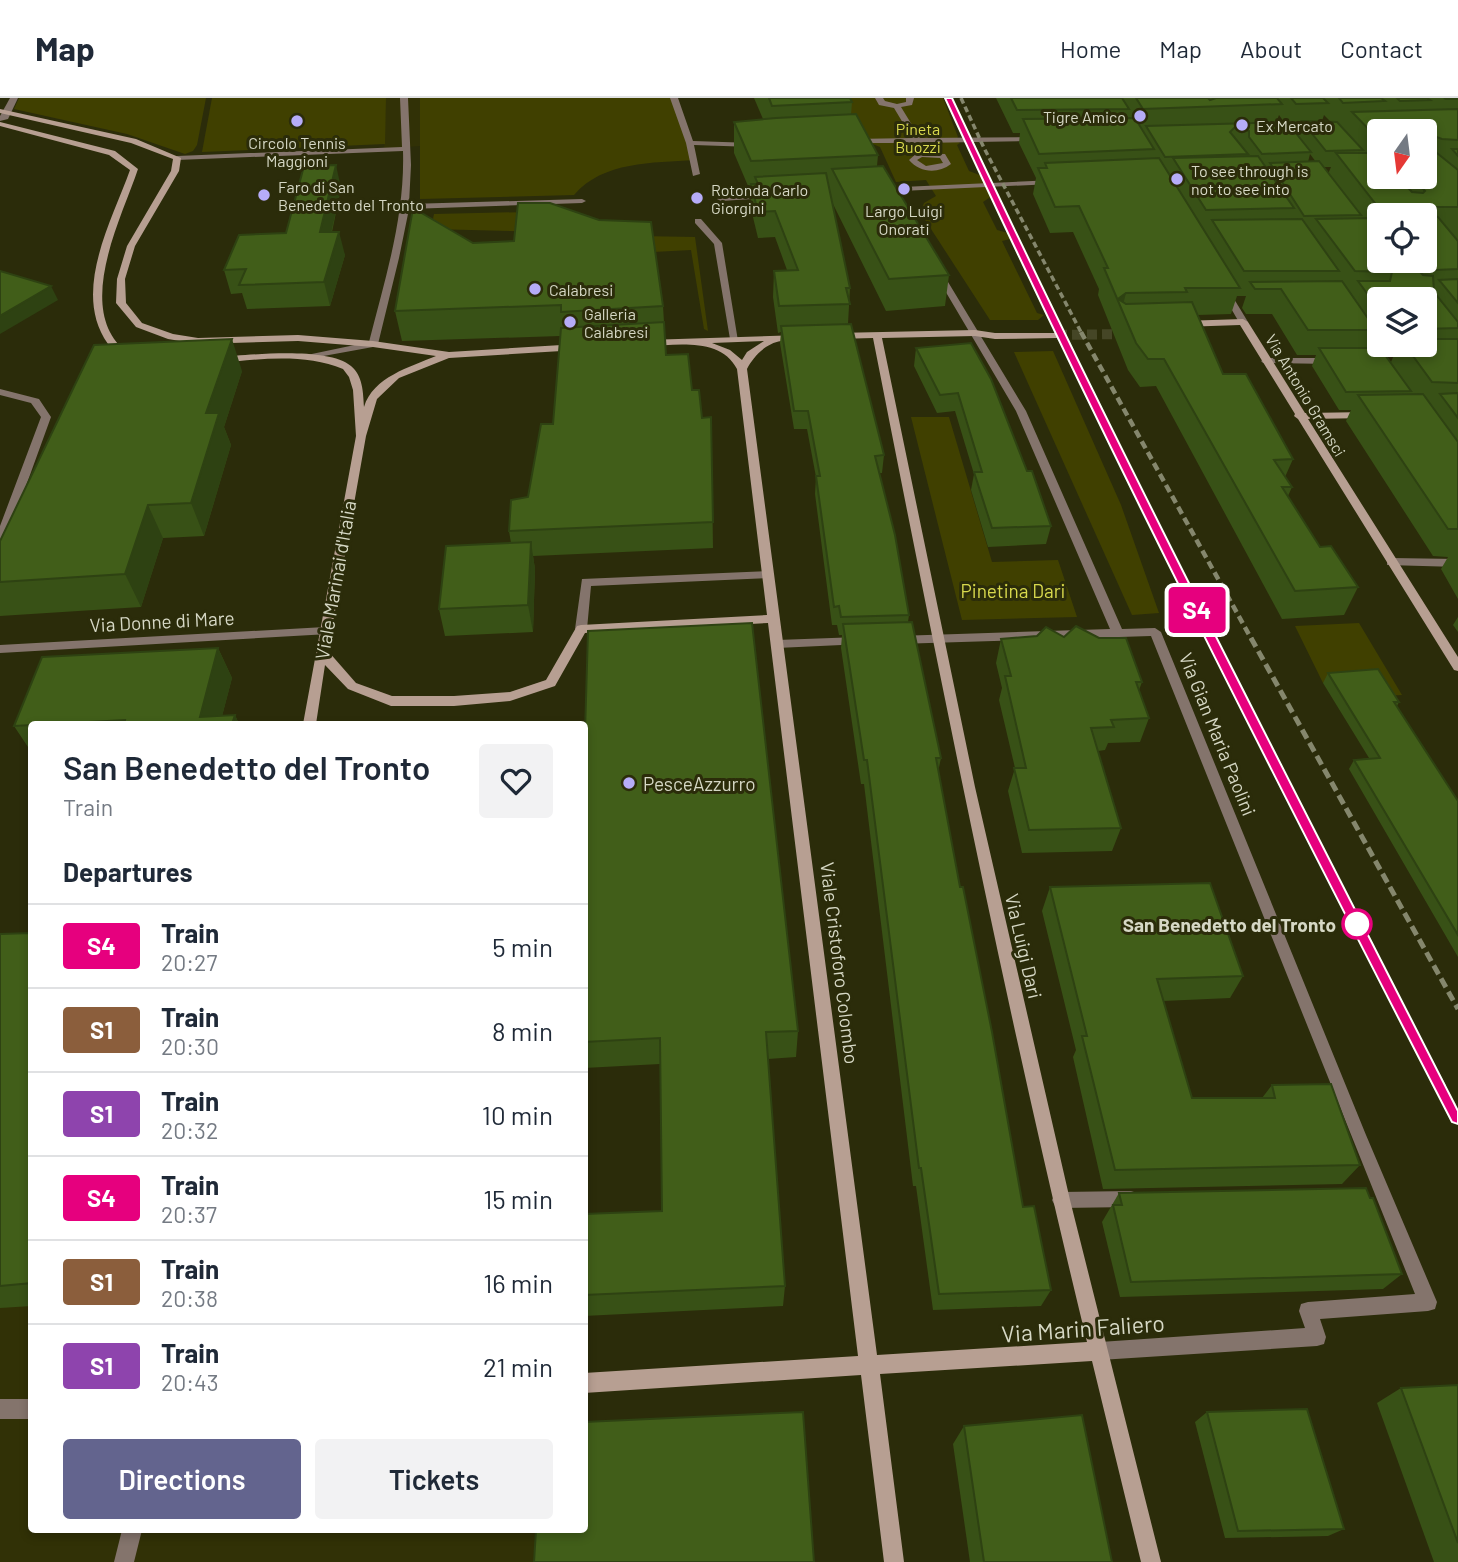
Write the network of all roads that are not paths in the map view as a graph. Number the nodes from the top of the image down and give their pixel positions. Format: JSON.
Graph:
{"nodes":[{"id":1,"x":14,"y":98,"type":"edge"},
{"id":2,"x":404,"y":98,"type":"edge"},
{"id":3,"x":674,"y":98,"type":"edge"},
{"id":4,"x":879,"y":98,"type":"edge"},
{"id":5,"x":910,"y":98,"type":"edge"},
{"id":6,"x":897,"y":106,"type":"junction"},
{"id":7,"x":1,"y":116,"type":"edge"},
{"id":8,"x":855,"y":130,"type":"edge"},
{"id":9,"x":1053,"y":138,"type":"edge"},
{"id":10,"x":843,"y":140,"type":"edge"},
{"id":11,"x":917,"y":140,"type":"junction"},
{"id":12,"x":860,"y":141,"type":"junction"},
{"id":13,"x":690,"y":143,"type":"junction"},
{"id":14,"x":762,"y":144,"type":"edge"},
{"id":15,"x":404,"y":149,"type":"junction"},
{"id":16,"x":867,"y":153,"type":"edge"},
{"id":17,"x":925,"y":154,"type":"junction"},
{"id":18,"x":177,"y":158,"type":"junction"},
{"id":19,"x":935,"y":169,"type":"junction"},
{"id":20,"x":696,"y":174,"type":"dead end"},
{"id":21,"x":881,"y":177,"type":"edge"},
{"id":22,"x":1066,"y":182,"type":"edge"},
{"id":23,"x":947,"y":187,"type":"junction"},
{"id":24,"x":874,"y":190,"type":"edge"},
{"id":25,"x":888,"y":190,"type":"junction"},
{"id":26,"x":777,"y":196,"type":"edge"},
{"id":27,"x":721,"y":199,"type":"dead end"},
{"id":28,"x":582,"y":201,"type":"dead end"},
{"id":29,"x":895,"y":201,"type":"edge"},
{"id":30,"x":405,"y":207,"type":"junction"},
{"id":31,"x":698,"y":221,"type":"dead end"},
{"id":32,"x":929,"y":257,"type":"edge"},
{"id":33,"x":1219,"y":281,"type":"edge"},
{"id":34,"x":1242,"y":322,"type":"junction"},
{"id":35,"x":1176,"y":325,"type":"edge"},
{"id":36,"x":1055,"y":330,"type":"tunnel mouth"},
{"id":37,"x":975,"y":333,"type":"junction"},
{"id":38,"x":877,"y":335,"type":"junction"},
{"id":39,"x":814,"y":337,"type":"edge"},
{"id":40,"x":827,"y":337,"type":"edge"},
{"id":41,"x":776,"y":338,"type":"junction"},
{"id":42,"x":735,"y":339,"type":"junction"},
{"id":43,"x":671,"y":341,"type":"junction"},
{"id":44,"x":373,"y":344,"type":"junction"},
{"id":45,"x":629,"y":344,"type":"edge"},
{"id":46,"x":587,"y":346,"type":"edge"},
{"id":47,"x":449,"y":355,"type":"junction"},
{"id":48,"x":310,"y":357,"type":"junction"},
{"id":49,"x":133,"y":358,"type":"edge"},
{"id":50,"x":213,"y":360,"type":"edge"},
{"id":51,"x":1266,"y":361,"type":"junction"},
{"id":52,"x":1346,"y":361,"type":"edge"},
{"id":53,"x":742,"y":369,"type":"junction"},
{"id":54,"x":0,"y":392,"type":"edge"},
{"id":55,"x":1380,"y":415,"type":"edge"},
{"id":56,"x":1299,"y":416,"type":"junction"},
{"id":57,"x":361,"y":436,"type":"junction"},
{"id":58,"x":0,"y":541,"type":"edge"},
{"id":59,"x":1391,"y":562,"type":"junction"},
{"id":60,"x":1458,"y":563,"type":"edge"},
{"id":61,"x":768,"y":575,"type":"junction"},
{"id":62,"x":774,"y":619,"type":"junction"},
{"id":63,"x":581,"y":629,"type":"junction"},
{"id":64,"x":326,"y":631,"type":"junction"},
{"id":65,"x":1118,"y":633,"type":"junction"},
{"id":66,"x":937,"y":639,"type":"junction"},
{"id":67,"x":777,"y":644,"type":"junction"},
{"id":68,"x":0,"y":649,"type":"edge"},
{"id":69,"x":322,"y":653,"type":"junction"},
{"id":70,"x":1458,"y":667,"type":"edge"},
{"id":71,"x":310,"y":721,"type":"edge"},
{"id":72,"x":1374,"y":1194,"type":"joint"},
{"id":73,"x":1144,"y":1199,"type":"edge"},
{"id":74,"x":1061,"y":1200,"type":"junction"},
{"id":75,"x":1100,"y":1351,"type":"junction"},
{"id":76,"x":869,"y":1367,"type":"junction"},
{"id":77,"x":588,"y":1383,"type":"edge"},
{"id":78,"x":0,"y":1409,"type":"edge"},
{"id":79,"x":28,"y":1409,"type":"edge"},
{"id":80,"x":131,"y":1533,"type":"edge"},
{"id":81,"x":124,"y":1562,"type":"edge"},
{"id":82,"x":894,"y":1562,"type":"edge"},
{"id":83,"x":1151,"y":1562,"type":"edge"}],
"edges":[{"from":1,"to":7,"type":"street"},
{"from":2,"to":15,"type":"street"},
{"from":3,"to":13,"type":"street"},
{"from":4,"to":6,"type":"street"},
{"from":5,"to":6,"type":"street"},
{"from":6,"to":11,"type":"street"},
{"from":7,"to":18,"type":"street"},
{"from":7,"to":49,"type":"street"},
{"from":8,"to":12,"type":"street"},
{"from":9,"to":11,"type":"street"},
{"from":10,"to":12,"type":"street"},
{"from":11,"to":12,"type":"street"},
{"from":11,"to":17,"type":"street"},
{"from":12,"to":16,"type":"street"},
{"from":13,"to":14,"type":"street"},
{"from":13,"to":20,"type":"street"},
{"from":15,"to":18,"type":"street"},
{"from":15,"to":30,"type":"street"},
{"from":17,"to":19,"type":"street"},
{"from":17,"to":19,"type":"street"},
{"from":18,"to":44,"type":"street"},
{"from":19,"to":23,"type":"street"},
{"from":21,"to":25,"type":"street"},
{"from":22,"to":23,"type":"street"},
{"from":23,"to":25,"type":"street"},
{"from":24,"to":25,"type":"street"},
{"from":25,"to":29,"type":"street"},
{"from":26,"to":27,"type":"street"},
{"from":28,"to":30,"type":"street"},
{"from":30,"to":44,"type":"street"},
{"from":31,"to":42,"type":"street"},
{"from":32,"to":37,"type":"street"},
{"from":33,"to":34,"type":"street","name":"Via Antonio Gramsci"},
{"from":34,"to":35,"type":"street"},
{"from":34,"to":51,"type":"street","name":"Via Antonio Gramsci"},
{"from":36,"to":37,"type":"street"},
{"from":37,"to":38,"type":"street"},
{"from":37,"to":65,"type":"street"},
{"from":38,"to":40,"type":"street"},
{"from":38,"to":66,"type":"street","name":"Via Luigi Dari"},
{"from":39,"to":41,"type":"street"},
{"from":41,"to":42,"type":"street"},
{"from":41,"to":53,"type":"street"},
{"from":42,"to":43,"type":"street"},
{"from":43,"to":45,"type":"street"},
{"from":43,"to":53,"type":"street"},
{"from":44,"to":47,"type":"street"},
{"from":44,"to":48,"type":"street"},
{"from":46,"to":47,"type":"street"},
{"from":47,"to":57,"type":"street","name":"Viale Marinai d'Italia"},
{"from":48,"to":50,"type":"street","name":"Viale Marinai d'Italia"},
{"from":48,"to":57,"type":"street","name":"Viale Marinai d'Italia"},
{"from":51,"to":52,"type":"street"},
{"from":51,"to":56,"type":"street","name":"Via Antonio Gramsci"},
{"from":53,"to":61,"type":"street","name":"Viale Cristoforo Colombo"},
{"from":54,"to":58,"type":"street"},
{"from":55,"to":56,"type":"street"},
{"from":56,"to":59,"type":"street","name":"Via Antonio Gramsci"},
{"from":57,"to":64,"type":"street","name":"Viale Marinai d'Italia"},
{"from":59,"to":60,"type":"street"},
{"from":59,"to":70,"type":"street","name":"Via Antonio Gramsci"},
{"from":61,"to":62,"type":"street","name":"Viale Cristoforo Colombo"},
{"from":61,"to":63,"type":"street"},
{"from":62,"to":63,"type":"street"},
{"from":62,"to":67,"type":"street","name":"Viale Cristoforo Colombo"},
{"from":63,"to":69,"type":"street"},
{"from":64,"to":68,"type":"street","name":"Via Donne di Mare"},
{"from":64,"to":69,"type":"street","name":"Viale Marinai d'Italia"},
{"from":65,"to":66,"type":"street"},
{"from":65,"to":72,"type":"street","name":"Via Gian Maria Paolini"},
{"from":66,"to":67,"type":"street"},
{"from":66,"to":74,"type":"street","name":"Via Luigi Dari"},
{"from":67,"to":76,"type":"street","name":"Viale Cristoforo Colombo"},
{"from":69,"to":71,"type":"street","name":"Viale Marinai d'Italia"},
{"from":72,"to":75,"type":"street","name":"Via Marin Faliero"},
{"from":73,"to":74,"type":"street"},
{"from":74,"to":75,"type":"street","name":"Via Luigi Dari"},
{"from":75,"to":76,"type":"street","name":"Via Marin Faliero"},
{"from":75,"to":83,"type":"street","name":"Via Luigi Dari"},
{"from":76,"to":77,"type":"street","name":"Via Marin Faliero"},
{"from":76,"to":82,"type":"street","name":"Viale Cristoforo Colombo"},
{"from":78,"to":79,"type":"street"},
{"from":80,"to":81,"type":"street"}]}
